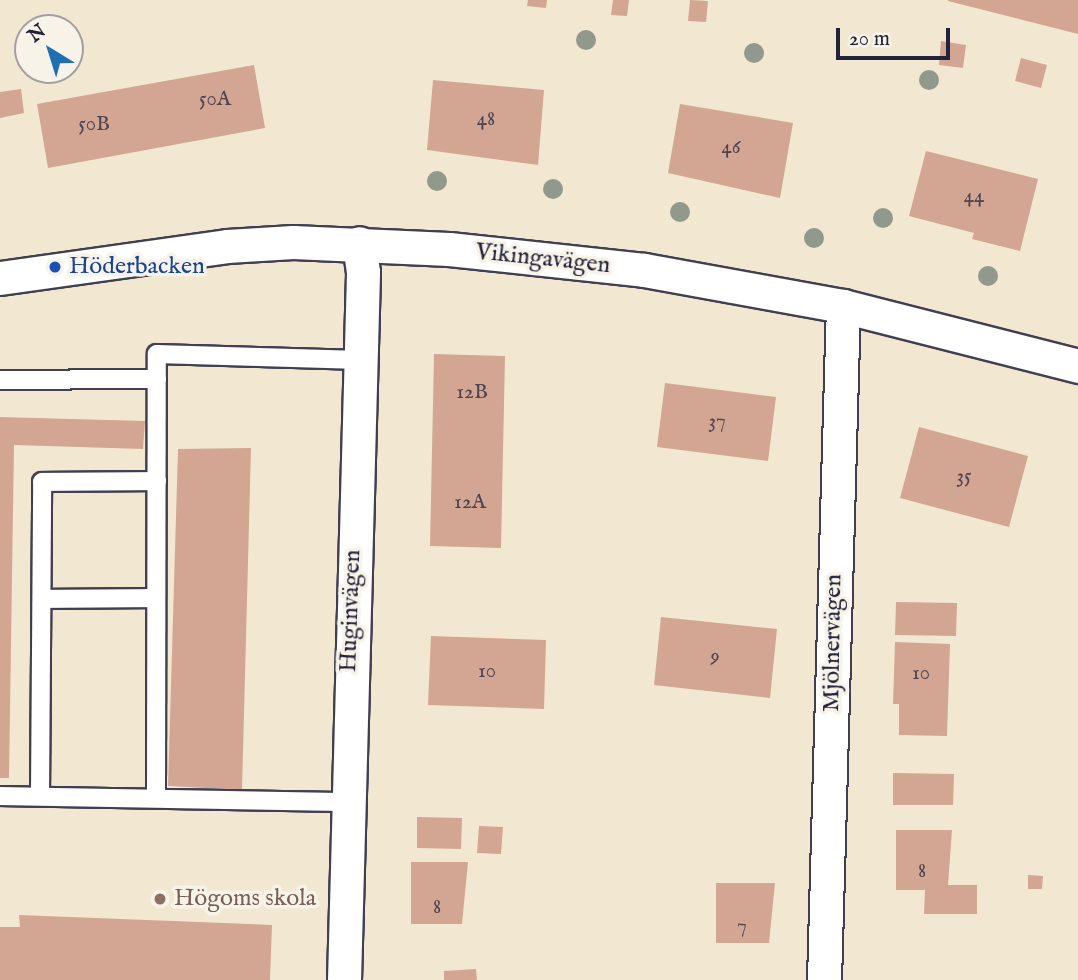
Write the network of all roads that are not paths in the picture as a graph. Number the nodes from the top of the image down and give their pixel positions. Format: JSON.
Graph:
{"nodes":[{"id":1,"x":359,"y":243,"type":"junction"},
{"id":2,"x":0,"y":278,"type":"edge"},
{"id":3,"x":843,"y":306,"type":"junction"},
{"id":4,"x":360,"y":360,"type":"junction"},
{"id":5,"x":1078,"y":366,"type":"edge"},
{"id":6,"x":157,"y":379,"type":"junction"},
{"id":7,"x":0,"y":380,"type":"edge"},
{"id":8,"x":157,"y":481,"type":"junction"},
{"id":9,"x":155,"y":598,"type":"junction"},
{"id":10,"x":42,"y":599,"type":"junction"},
{"id":11,"x":40,"y":795,"type":"junction"},
{"id":12,"x":0,"y":796,"type":"edge"},
{"id":13,"x":156,"y":796,"type":"junction"},
{"id":14,"x":345,"y":802,"type":"junction"},
{"id":15,"x":344,"y":980,"type":"edge"},
{"id":16,"x":824,"y":980,"type":"edge"}],
"edges":[{"from":1,"to":2,"type":"street","name":"Vikingavägen"},
{"from":1,"to":3,"type":"street","name":"Vikingavägen"},
{"from":1,"to":4,"type":"street","name":"Huginvägen"},
{"from":3,"to":5,"type":"street","name":"Vikingavägen"},
{"from":3,"to":16,"type":"street","name":"Mjölnervägen"},
{"from":4,"to":6,"type":"lane"},
{"from":4,"to":14,"type":"street","name":"Huginvägen"},
{"from":6,"to":7,"type":"lane"},
{"from":6,"to":8,"type":"lane"},
{"from":8,"to":9,"type":"lane"},
{"from":8,"to":10,"type":"lane"},
{"from":9,"to":10,"type":"lane"},
{"from":9,"to":13,"type":"lane"},
{"from":10,"to":11,"type":"lane"},
{"from":11,"to":12,"type":"lane"},
{"from":11,"to":13,"type":"lane"},
{"from":13,"to":14,"type":"lane"},
{"from":14,"to":15,"type":"street","name":"Huginvägen"}]}
